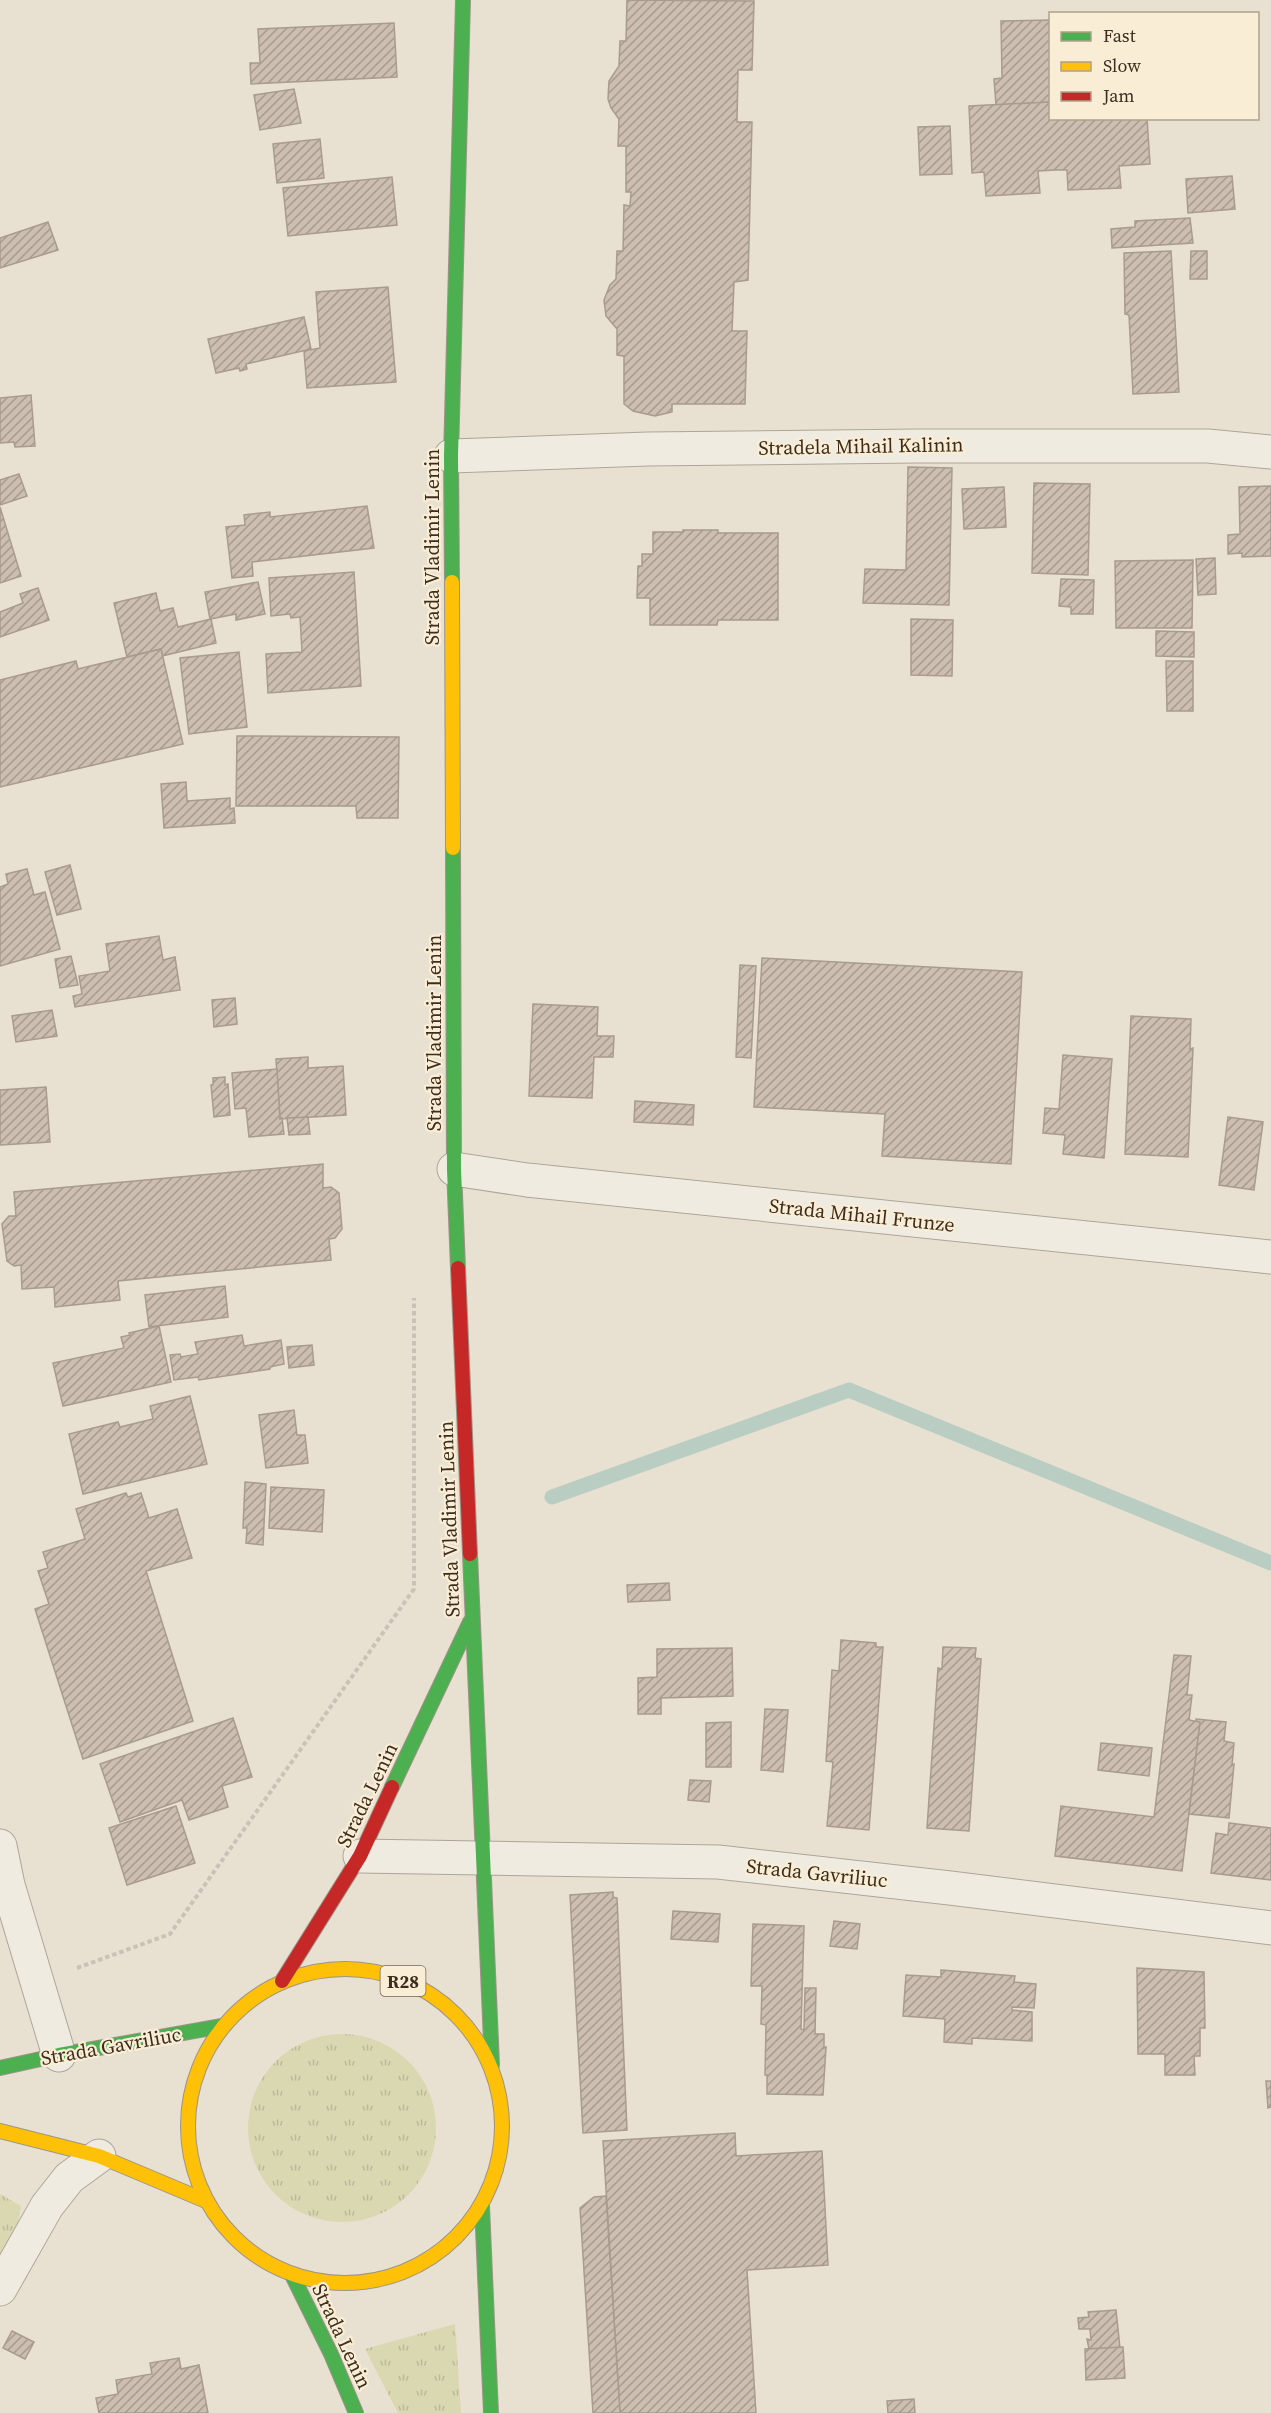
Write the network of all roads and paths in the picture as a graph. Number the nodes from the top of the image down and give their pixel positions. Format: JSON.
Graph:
{"nodes":[{"id":1,"x":463,"y":0,"type":"edge"},
{"id":2,"x":1271,"y":453,"type":"edge"},
{"id":3,"x":451,"y":456,"type":"junction"},
{"id":4,"x":454,"y":1169,"type":"junction"},
{"id":5,"x":1271,"y":1257,"type":"edge"},
{"id":6,"x":414,"y":1290,"type":"dead end"},
{"id":7,"x":472,"y":1617,"type":"junction"},
{"id":8,"x":0,"y":1846,"type":"edge"},
{"id":9,"x":360,"y":1856,"type":"junction"},
{"id":10,"x":483,"y":1858,"type":"junction"},
{"id":11,"x":1271,"y":1928,"type":"edge"},
{"id":12,"x":282,"y":1981,"type":"junction"},
{"id":13,"x":37,"y":1983,"type":"junction"},
{"id":14,"x":222,"y":2026,"type":"junction"},
{"id":15,"x":59,"y":2055,"type":"junction"},
{"id":16,"x":492,"y":2065,"type":"junction"},
{"id":17,"x":0,"y":2068,"type":"edge"},
{"id":18,"x":0,"y":2132,"type":"edge"},
{"id":19,"x":99,"y":2156,"type":"junction"},
{"id":20,"x":206,"y":2201,"type":"junction"},
{"id":21,"x":482,"y":2206,"type":"junction"},
{"id":22,"x":292,"y":2275,"type":"junction"},
{"id":23,"x":0,"y":2289,"type":"edge"},
{"id":24,"x":356,"y":2413,"type":"edge"},
{"id":25,"x":491,"y":2413,"type":"edge"}],
"edges":[{"from":1,"to":3,"type":"main road","name":"Strada Vladimir Lenin"},
{"from":2,"to":3,"type":"street","name":"Stradela Mihail Kalinin"},
{"from":3,"to":4,"type":"main road","name":"Strada Vladimir Lenin"},
{"from":4,"to":5,"type":"street","name":"Strada Mihail Frunze"},
{"from":4,"to":7,"type":"main road","name":"Strada Vladimir Lenin"},
{"from":6,"to":13,"type":"path"},
{"from":7,"to":9,"type":"main road","name":"Strada Lenin"},
{"from":7,"to":10,"type":"main road","name":"Strada Vladimir Lenin"},
{"from":8,"to":13,"type":"street"},
{"from":9,"to":10,"type":"street","name":"Strada Gavriliuc"},
{"from":9,"to":12,"type":"main road","name":"Strada Lenin"},
{"from":10,"to":11,"type":"street","name":"Strada Gavriliuc"},
{"from":10,"to":16,"type":"main road","name":"Strada Vladimir Lenin"},
{"from":12,"to":14,"type":"main road","number":"R28"},
{"from":12,"to":16,"type":"main road","number":"R28"},
{"from":13,"to":15,"type":"street"},
{"from":14,"to":15,"type":"main road","name":"Strada Gavriliuc"},
{"from":14,"to":20,"type":"main road","number":"R28"},
{"from":15,"to":17,"type":"main road","name":"Strada Gavriliuc"},
{"from":16,"to":21,"type":"main road","number":"R28"},
{"from":18,"to":19,"type":"main road"},
{"from":19,"to":20,"type":"main road"},
{"from":19,"to":23,"type":"street"},
{"from":20,"to":22,"type":"main road","number":"R28"},
{"from":21,"to":22,"type":"main road","number":"R28"},
{"from":21,"to":25,"type":"main road","number":"R28"},
{"from":22,"to":24,"type":"main road","name":"Strada Lenin"}]}
